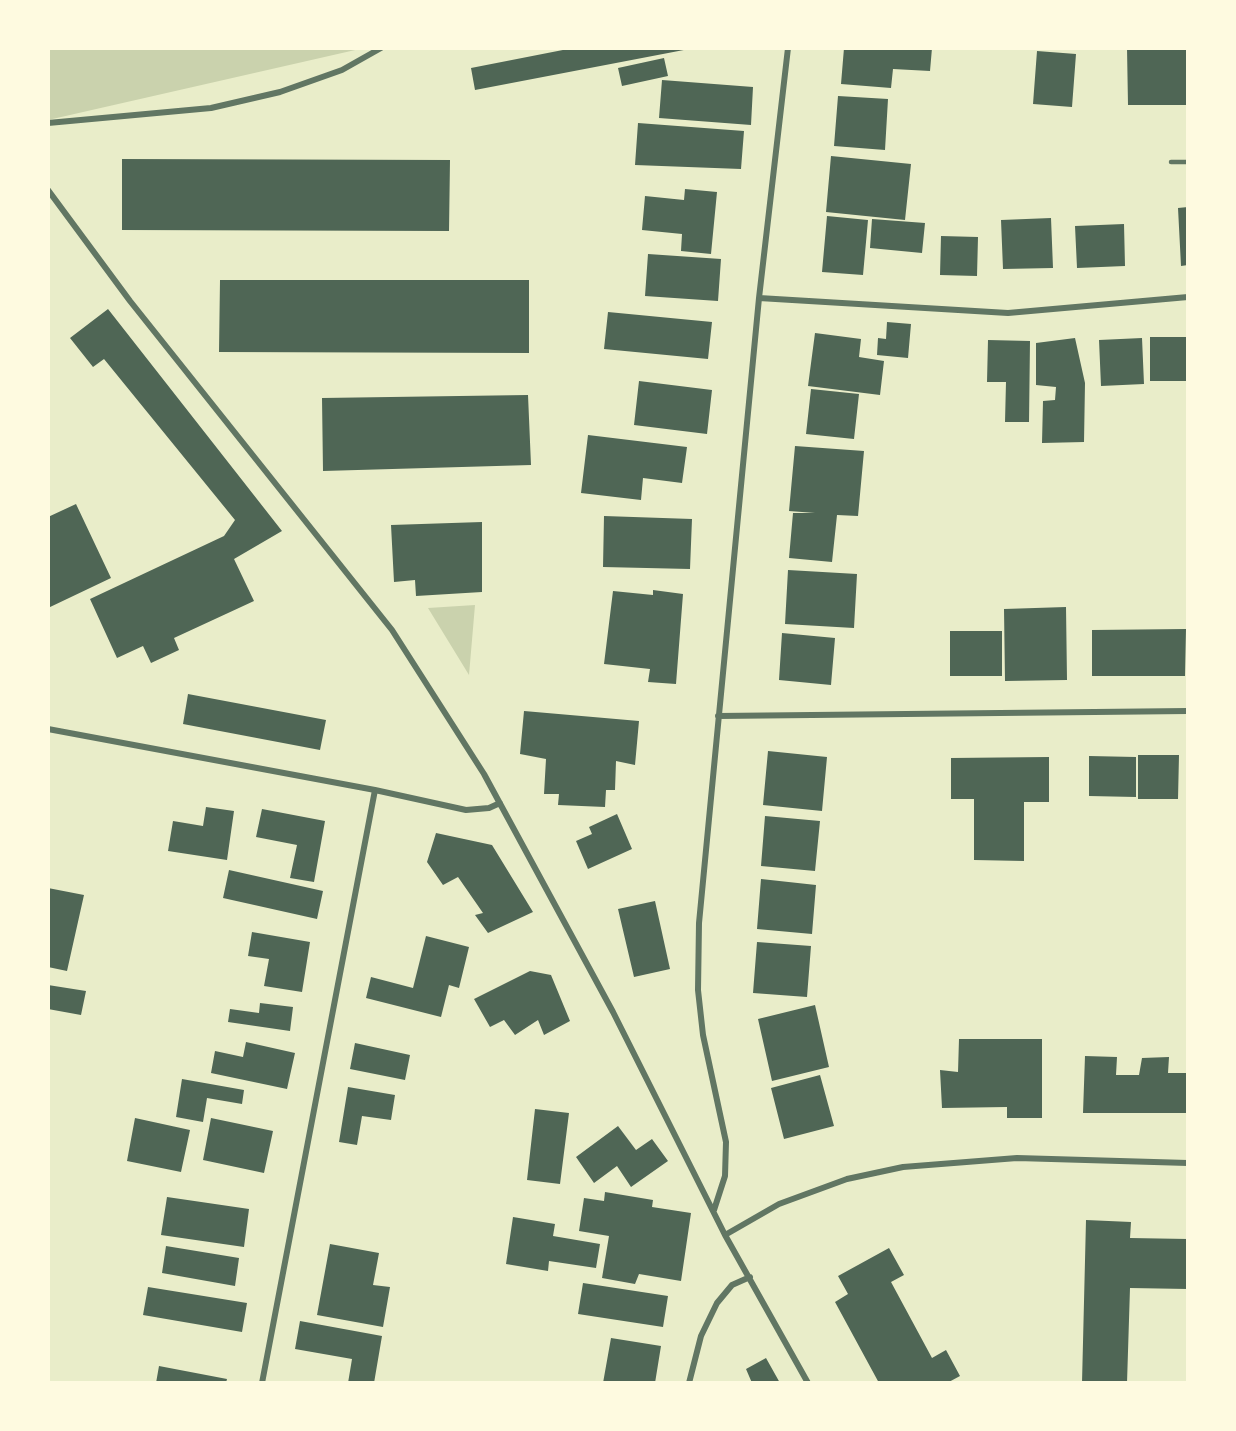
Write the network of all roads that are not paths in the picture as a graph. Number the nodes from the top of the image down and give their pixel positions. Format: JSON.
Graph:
{"nodes":[{"id":1,"x":381,"y":48,"type":"edge"},
{"id":2,"x":788,"y":48,"type":"edge"},
{"id":3,"x":48,"y":123,"type":"edge"},
{"id":4,"x":1171,"y":162,"type":"dead end"},
{"id":5,"x":1188,"y":162,"type":"edge"},
{"id":6,"x":48,"y":190,"type":"edge"},
{"id":7,"x":1188,"y":297,"type":"edge"},
{"id":8,"x":759,"y":298,"type":"junction"},
{"id":9,"x":1188,"y":711,"type":"edge"},
{"id":10,"x":718,"y":716,"type":"junction"},
{"id":11,"x":48,"y":729,"type":"edge"},
{"id":12,"x":375,"y":790,"type":"junction"},
{"id":13,"x":500,"y":803,"type":"junction"},
{"id":14,"x":1188,"y":1163,"type":"edge"},
{"id":15,"x":714,"y":1210,"type":"junction"},
{"id":16,"x":725,"y":1235,"type":"junction"},
{"id":17,"x":750,"y":1277,"type":"junction"},
{"id":18,"x":262,"y":1383,"type":"edge"},
{"id":19,"x":689,"y":1383,"type":"edge"},
{"id":20,"x":808,"y":1383,"type":"edge"}],
"edges":[{"from":1,"to":3,"type":"street"},
{"from":2,"to":8,"type":"street"},
{"from":4,"to":5,"type":"lane"},
{"from":6,"to":13,"type":"street"},
{"from":7,"to":8,"type":"street"},
{"from":8,"to":10,"type":"street"},
{"from":9,"to":10,"type":"street"},
{"from":10,"to":15,"type":"street"},
{"from":11,"to":12,"type":"street"},
{"from":12,"to":13,"type":"street"},
{"from":12,"to":18,"type":"street"},
{"from":13,"to":15,"type":"street"},
{"from":14,"to":16,"type":"street"},
{"from":15,"to":16,"type":"street"},
{"from":16,"to":17,"type":"street"},
{"from":17,"to":19,"type":"street"},
{"from":17,"to":20,"type":"street"}]}
